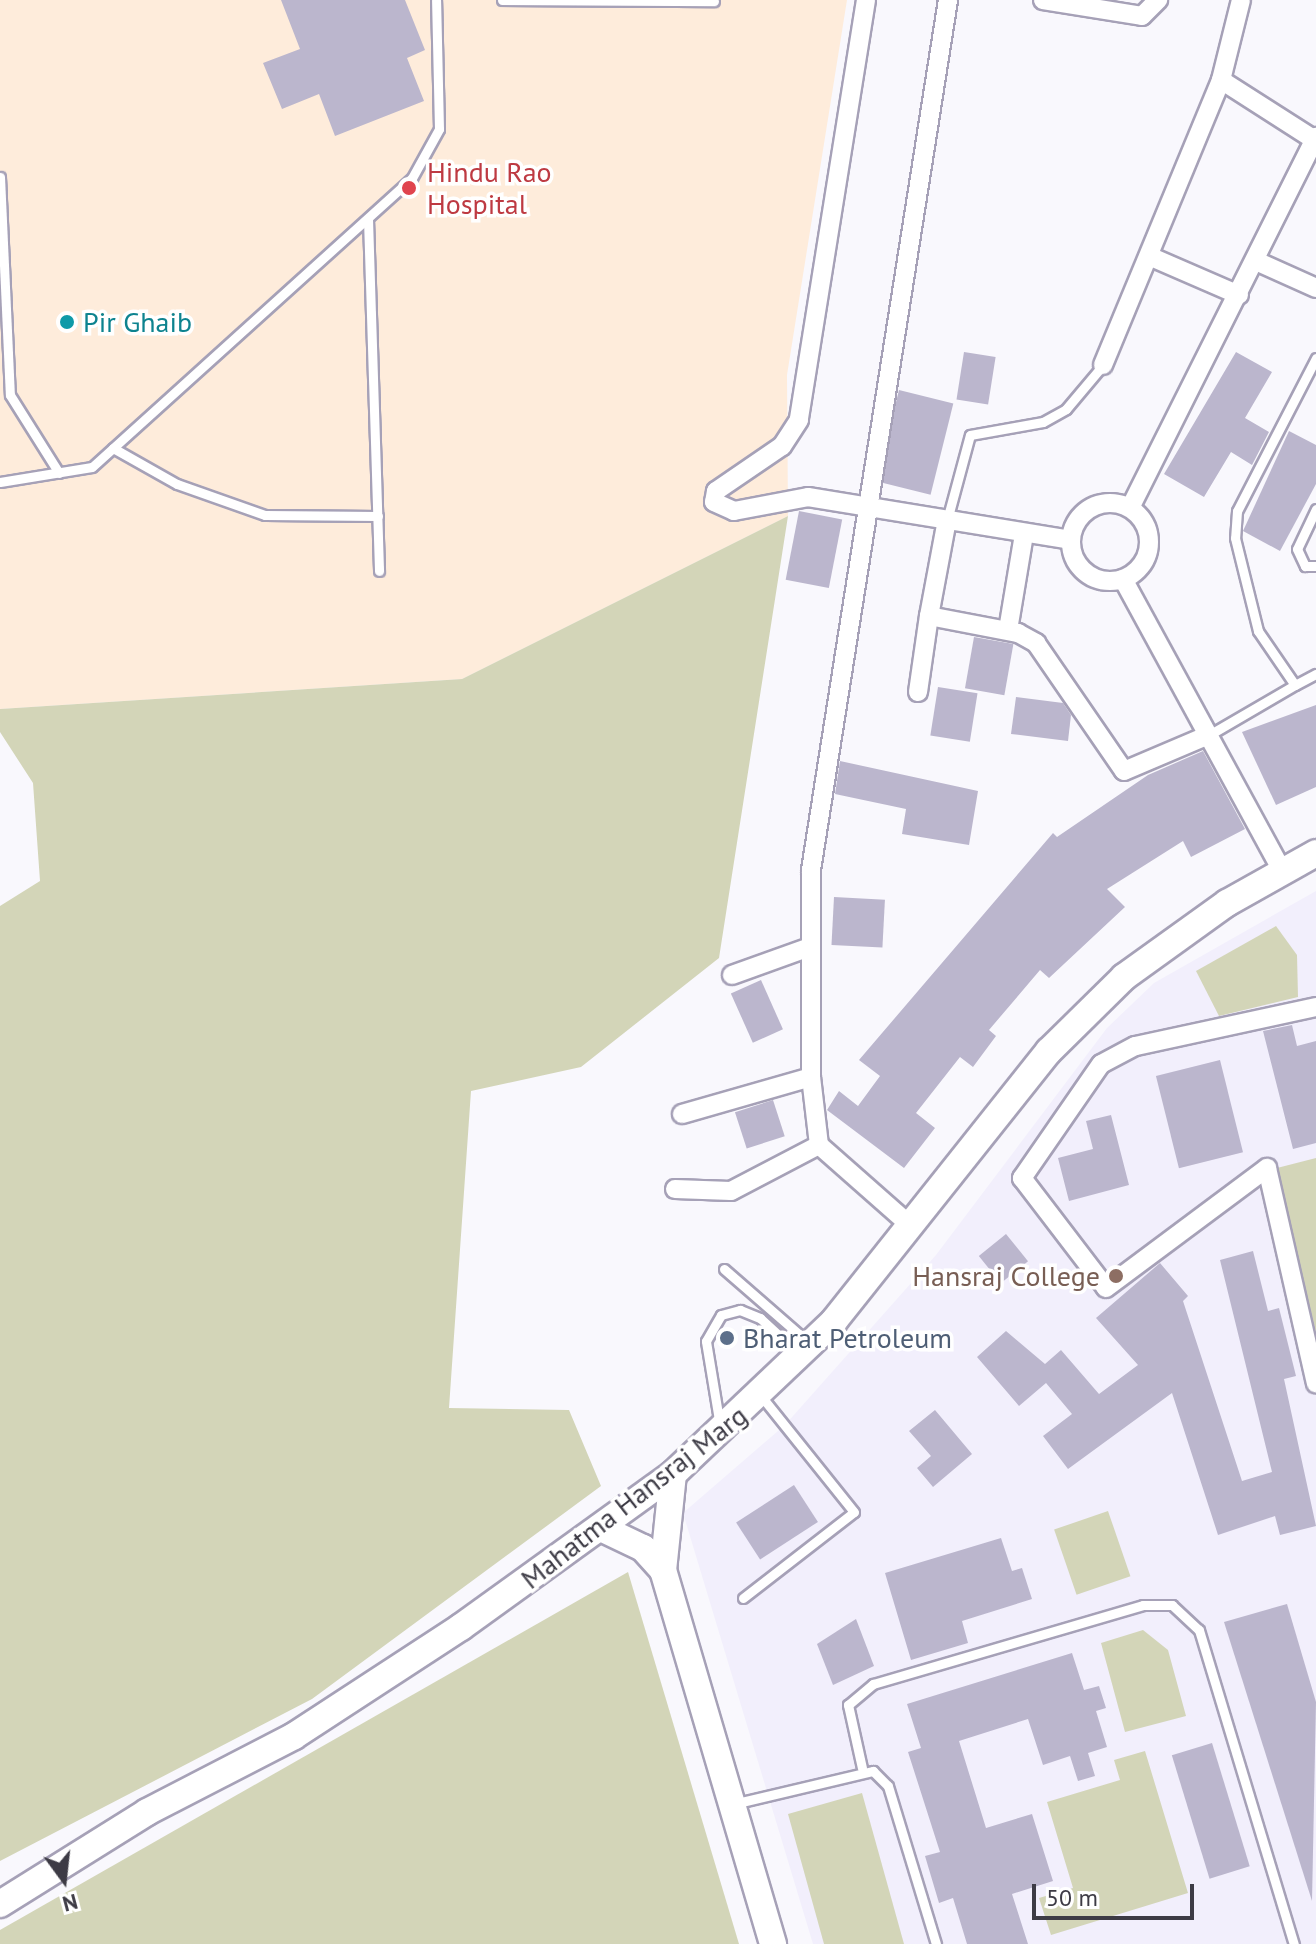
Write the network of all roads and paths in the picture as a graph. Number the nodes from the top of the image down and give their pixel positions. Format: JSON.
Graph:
{"nodes":[{"id":1,"x":436,"y":0,"type":"edge"},
{"id":2,"x":502,"y":0,"type":"edge"},
{"id":3,"x":637,"y":0,"type":"edge"},
{"id":4,"x":866,"y":0,"type":"edge"},
{"id":5,"x":948,"y":0,"type":"edge"},
{"id":6,"x":1043,"y":0,"type":"edge"},
{"id":7,"x":1158,"y":0,"type":"edge"},
{"id":8,"x":1241,"y":0,"type":"edge"},
{"id":9,"x":714,"y":1,"type":"edge"},
{"id":10,"x":1221,"y":80,"type":"junction"},
{"id":11,"x":1315,"y":138,"type":"edge"},
{"id":12,"x":0,"y":177,"type":"edge"},
{"id":13,"x":368,"y":219,"type":"junction"},
{"id":14,"x":1149,"y":256,"type":"junction"},
{"id":15,"x":1256,"y":261,"type":"junction"},
{"id":16,"x":1316,"y":288,"type":"edge"},
{"id":17,"x":1239,"y":295,"type":"junction"},
{"id":18,"x":1316,"y":358,"type":"edge"},
{"id":19,"x":1103,"y":365,"type":"joint"},
{"id":20,"x":113,"y":448,"type":"junction"},
{"id":21,"x":59,"y":473,"type":"junction"},
{"id":22,"x":0,"y":482,"type":"edge"},
{"id":23,"x":868,"y":506,"type":"junction"},
{"id":24,"x":1131,"y":506,"type":"junction"},
{"id":25,"x":1316,"y":509,"type":"edge"},
{"id":26,"x":378,"y":516,"type":"junction"},
{"id":27,"x":947,"y":520,"type":"junction"},
{"id":28,"x":1024,"y":534,"type":"junction"},
{"id":29,"x":1070,"y":540,"type":"junction"},
{"id":30,"x":1316,"y":566,"type":"edge"},
{"id":31,"x":379,"y":571,"type":"dead end"},
{"id":32,"x":1123,"y":579,"type":"junction"},
{"id":33,"x":929,"y":616,"type":"junction"},
{"id":34,"x":1008,"y":630,"type":"junction"},
{"id":35,"x":1316,"y":674,"type":"edge"},
{"id":36,"x":1295,"y":685,"type":"junction"},
{"id":37,"x":918,"y":692,"type":"dead end"},
{"id":38,"x":1209,"y":735,"type":"junction"},
{"id":39,"x":1316,"y":853,"type":"edge"},
{"id":40,"x":1282,"y":871,"type":"junction"},
{"id":41,"x":807,"y":948,"type":"junction"},
{"id":42,"x":732,"y":975,"type":"dead end"},
{"id":43,"x":1316,"y":1007,"type":"edge"},
{"id":44,"x":811,"y":1077,"type":"junction"},
{"id":45,"x":682,"y":1114,"type":"dead end"},
{"id":46,"x":819,"y":1145,"type":"junction"},
{"id":47,"x":675,"y":1189,"type":"dead end"},
{"id":48,"x":911,"y":1226,"type":"junction"},
{"id":49,"x":724,"y":1269,"type":"dead end"},
{"id":50,"x":806,"y":1350,"type":"junction"},
{"id":51,"x":1316,"y":1383,"type":"edge"},
{"id":52,"x":762,"y":1397,"type":"junction"},
{"id":53,"x":721,"y":1434,"type":"junction"},
{"id":54,"x":673,"y":1474,"type":"junction"},
{"id":55,"x":601,"y":1528,"type":"junction"},
{"id":56,"x":663,"y":1570,"type":"junction"},
{"id":57,"x":743,"y":1598,"type":"dead end"},
{"id":58,"x":862,"y":1768,"type":"junction"},
{"id":59,"x":733,"y":1804,"type":"junction"},
{"id":60,"x":0,"y":1904,"type":"edge"},
{"id":61,"x":773,"y":1944,"type":"edge"},
{"id":62,"x":936,"y":1944,"type":"edge"},
{"id":63,"x":1294,"y":1944,"type":"edge"}],
"edges":[{"from":1,"to":13,"type":"lane"},
{"from":2,"to":3,"type":"lane"},
{"from":3,"to":9,"type":"lane"},
{"from":4,"to":23,"type":"street"},
{"from":5,"to":23,"type":"street"},
{"from":6,"to":7,"type":"street"},
{"from":8,"to":10,"type":"street"},
{"from":10,"to":11,"type":"street"},
{"from":10,"to":14,"type":"street"},
{"from":11,"to":15,"type":"street"},
{"from":12,"to":21,"type":"lane"},
{"from":13,"to":20,"type":"lane"},
{"from":13,"to":26,"type":"lane"},
{"from":14,"to":17,"type":"street"},
{"from":14,"to":19,"type":"street"},
{"from":15,"to":16,"type":"street"},
{"from":15,"to":17,"type":"street"},
{"from":17,"to":24,"type":"street"},
{"from":18,"to":36,"type":"lane"},
{"from":19,"to":27,"type":"lane"},
{"from":20,"to":21,"type":"lane"},
{"from":20,"to":26,"type":"lane"},
{"from":21,"to":22,"type":"lane"},
{"from":23,"to":27,"type":"street"},
{"from":23,"to":41,"type":"street"},
{"from":24,"to":29,"type":"street"},
{"from":24,"to":32,"type":"street"},
{"from":25,"to":30,"type":"lane"},
{"from":26,"to":31,"type":"lane"},
{"from":27,"to":28,"type":"street"},
{"from":27,"to":33,"type":"street"},
{"from":28,"to":29,"type":"street"},
{"from":28,"to":34,"type":"street"},
{"from":29,"to":32,"type":"street"},
{"from":32,"to":38,"type":"street"},
{"from":33,"to":34,"type":"street"},
{"from":33,"to":37,"type":"street"},
{"from":34,"to":38,"type":"street"},
{"from":35,"to":36,"type":"lane"},
{"from":36,"to":38,"type":"lane"},
{"from":38,"to":40,"type":"street"},
{"from":39,"to":40,"type":"street","name":"Mahatma Hansraj Marg"},
{"from":40,"to":48,"type":"street","name":"Mahatma Hansraj Marg"},
{"from":41,"to":42,"type":"street"},
{"from":41,"to":44,"type":"street"},
{"from":43,"to":51,"type":"street"},
{"from":44,"to":45,"type":"street"},
{"from":44,"to":46,"type":"street"},
{"from":46,"to":47,"type":"street"},
{"from":46,"to":48,"type":"street"},
{"from":48,"to":50,"type":"street","name":"Mahatma Hansraj Marg"},
{"from":49,"to":50,"type":"lane"},
{"from":50,"to":52,"type":"street","name":"Mahatma Hansraj Marg"},
{"from":50,"to":53,"type":"lane"},
{"from":52,"to":53,"type":"street","name":"Mahatma Hansraj Marg"},
{"from":52,"to":57,"type":"lane"},
{"from":53,"to":54,"type":"street","name":"Mahatma Hansraj Marg"},
{"from":54,"to":55,"type":"street","name":"Mahatma Hansraj Marg"},
{"from":54,"to":56,"type":"street"},
{"from":55,"to":56,"type":"street"},
{"from":55,"to":60,"type":"street","name":"Mahatma Hansraj Marg"},
{"from":56,"to":59,"type":"street"},
{"from":58,"to":59,"type":"lane"},
{"from":58,"to":62,"type":"lane"},
{"from":58,"to":63,"type":"lane"},
{"from":59,"to":61,"type":"street"}]}
